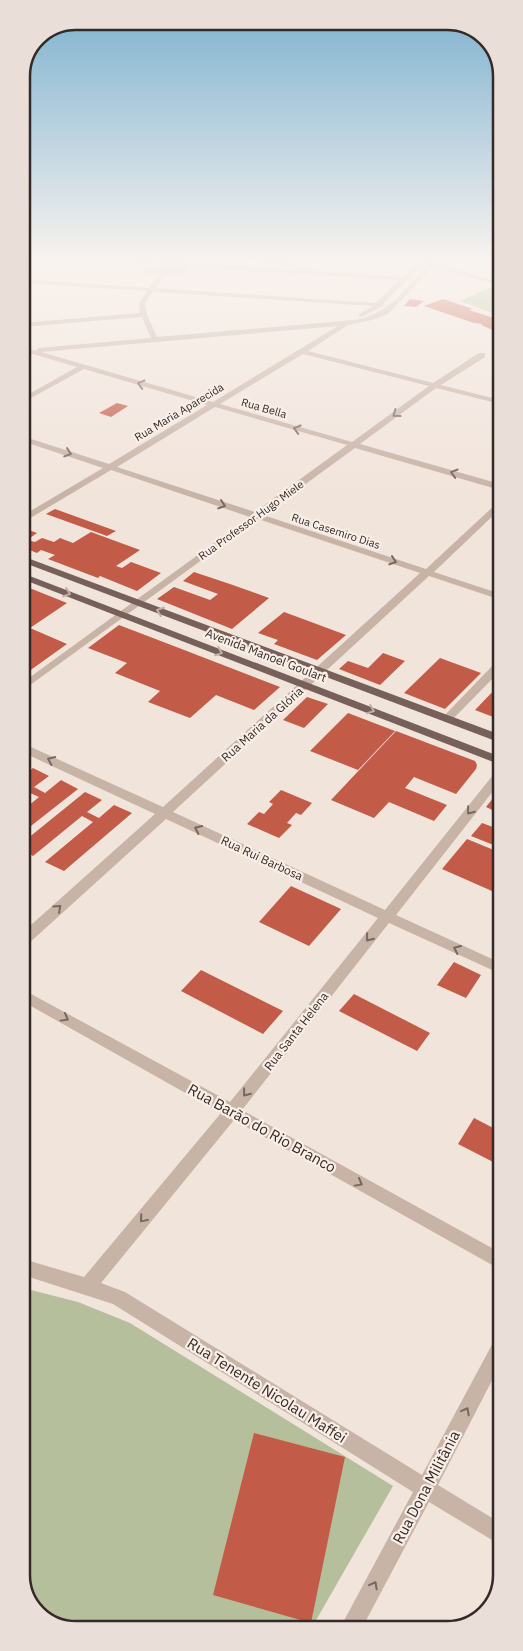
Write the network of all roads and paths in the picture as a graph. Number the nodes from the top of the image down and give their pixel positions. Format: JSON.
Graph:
{"nodes":[{"id":1,"x":139,"y":338,"type":"edge"},
{"id":2,"x":144,"y":338,"type":"edge"},
{"id":3,"x":323,"y":338,"type":"edge"},
{"id":4,"x":30,"y":346,"type":"edge"},
{"id":5,"x":30,"y":350,"type":"edge"},
{"id":6,"x":34,"y":351,"type":"junction"},
{"id":7,"x":301,"y":351,"type":"junction"},
{"id":8,"x":30,"y":352,"type":"edge"},
{"id":9,"x":482,"y":355,"type":"dead end"},
{"id":10,"x":83,"y":367,"type":"junction"},
{"id":11,"x":435,"y":385,"type":"junction"},
{"id":12,"x":30,"y":397,"type":"edge"},
{"id":13,"x":493,"y":400,"type":"edge"},
{"id":14,"x":212,"y":405,"type":"junction"},
{"id":15,"x":30,"y":441,"type":"edge"},
{"id":16,"x":354,"y":445,"type":"junction"},
{"id":17,"x":110,"y":467,"type":"junction"},
{"id":18,"x":493,"y":485,"type":"edge"},
{"id":19,"x":493,"y":511,"type":"edge"},
{"id":20,"x":30,"y":515,"type":"edge"},
{"id":21,"x":256,"y":516,"type":"junction"},
{"id":22,"x":30,"y":562,"type":"edge"},
{"id":23,"x":427,"y":572,"type":"junction"},
{"id":24,"x":30,"y":579,"type":"edge"},
{"id":25,"x":493,"y":594,"type":"edge"},
{"id":26,"x":138,"y":603,"type":"junction"},
{"id":27,"x":123,"y":614,"type":"junction"},
{"id":28,"x":320,"y":671,"type":"junction"},
{"id":29,"x":493,"y":671,"type":"edge"},
{"id":30,"x":30,"y":682,"type":"edge"},
{"id":31,"x":306,"y":685,"type":"junction"},
{"id":32,"x":447,"y":719,"type":"junction"},
{"id":33,"x":493,"y":736,"type":"edge"},
{"id":34,"x":30,"y":751,"type":"edge"},
{"id":35,"x":493,"y":758,"type":"edge"},
{"id":36,"x":493,"y":784,"type":"edge"},
{"id":37,"x":163,"y":812,"type":"junction"},
{"id":38,"x":386,"y":916,"type":"junction"},
{"id":39,"x":30,"y":934,"type":"edge"},
{"id":40,"x":493,"y":965,"type":"edge"},
{"id":41,"x":30,"y":998,"type":"edge"},
{"id":42,"x":232,"y":1111,"type":"junction"},
{"id":43,"x":493,"y":1258,"type":"edge"},
{"id":44,"x":30,"y":1270,"type":"edge"},
{"id":45,"x":88,"y":1286,"type":"junction"},
{"id":46,"x":493,"y":1362,"type":"edge"},
{"id":47,"x":425,"y":1489,"type":"junction"},
{"id":48,"x":493,"y":1531,"type":"edge"},
{"id":49,"x":355,"y":1621,"type":"edge"}],
"edges":[{"from":1,"to":4,"type":"street"},
{"from":2,"to":6,"type":"street"},
{"from":3,"to":7,"type":"street","name":"Rua Maria Aparecida"},
{"from":5,"to":6,"type":"street","name":"Rua Bella"},
{"from":6,"to":8,"type":"street"},
{"from":6,"to":10,"type":"street","name":"Rua Bella"},
{"from":7,"to":11,"type":"street"},
{"from":7,"to":14,"type":"street","name":"Rua Maria Aparecida"},
{"from":9,"to":11,"type":"street","name":"Rua Professor Hugo Miele"},
{"from":10,"to":12,"type":"street"},
{"from":14,"to":10,"type":"street","name":"Rua Bella","one_way":true},
{"from":11,"to":13,"type":"street"},
{"from":11,"to":16,"type":"street","name":"Rua Professor Hugo Miele","one_way":true},
{"from":16,"to":14,"type":"street","name":"Rua Bella","one_way":true},
{"from":14,"to":17,"type":"street","name":"Rua Maria Aparecida"},
{"from":15,"to":17,"type":"street","name":"Rua Casemiro Dias","one_way":true},
{"from":18,"to":16,"type":"street","name":"Rua Bella","one_way":true},
{"from":16,"to":21,"type":"street","name":"Rua Professor Hugo Miele"},
{"from":17,"to":20,"type":"street","name":"Rua Maria Aparecida"},
{"from":17,"to":21,"type":"street","name":"Rua Casemiro Dias","one_way":true},
{"from":19,"to":23,"type":"street","name":"Rua Maria da Glória"},
{"from":21,"to":23,"type":"street","name":"Rua Casemiro Dias","one_way":true},
{"from":21,"to":26,"type":"street","name":"Rua Professor Hugo Miele"},
{"from":22,"to":26,"type":"main road","name":"Avenida Manoel Goulart"},
{"from":23,"to":25,"type":"street","name":"Rua Casemiro Dias"},
{"from":23,"to":28,"type":"street","name":"Rua Maria da Glória"},
{"from":24,"to":27,"type":"main road","name":"Avenida Manoel Goulart","one_way":true},
{"from":26,"to":27,"type":"street","name":"Rua Professor Hugo Miele"},
{"from":28,"to":26,"type":"main road","name":"Avenida Manoel Goulart","one_way":true},
{"from":27,"to":30,"type":"street","name":"Rua Professor Hugo Miele"},
{"from":27,"to":31,"type":"main road","name":"Avenida Manoel Goulart","one_way":true},
{"from":28,"to":31,"type":"street","name":"Rua Maria da Glória"},
{"from":28,"to":32,"type":"main road","name":"Avenida Manoel Goulart"},
{"from":29,"to":32,"type":"street"},
{"from":31,"to":35,"type":"main road","name":"Avenida Manoel Goulart","one_way":true},
{"from":31,"to":37,"type":"street","name":"Rua Maria da Glória"},
{"from":32,"to":33,"type":"main road","name":"Avenida Manoel Goulart"},
{"from":37,"to":34,"type":"street","name":"Rua Rui Barbosa","one_way":true},
{"from":36,"to":38,"type":"street","name":"Rua Santa Helena","one_way":true},
{"from":38,"to":37,"type":"street","name":"Rua Rui Barbosa","one_way":true},
{"from":39,"to":37,"type":"street","name":"Rua Maria da Glória","one_way":true},
{"from":40,"to":38,"type":"street","name":"Rua Rui Barbosa","one_way":true},
{"from":38,"to":42,"type":"street","name":"Rua Santa Helena","one_way":true},
{"from":41,"to":42,"type":"street","name":"Rua Barão do Rio Branco","one_way":true},
{"from":42,"to":43,"type":"street","name":"Rua Barão do Rio Branco","one_way":true},
{"from":42,"to":45,"type":"street","name":"Rua Santa Helena","one_way":true},
{"from":44,"to":45,"type":"street","name":"Rua Tenente Nicolau Maffei"},
{"from":45,"to":47,"type":"street","name":"Rua Tenente Nicolau Maffei"},
{"from":47,"to":46,"type":"street","name":"Rua Dona Militânia","one_way":true},
{"from":47,"to":48,"type":"street","name":"Rua Tenente Nicolau Maffei"},
{"from":49,"to":47,"type":"street","name":"Rua Dona Militânia","one_way":true}]}
